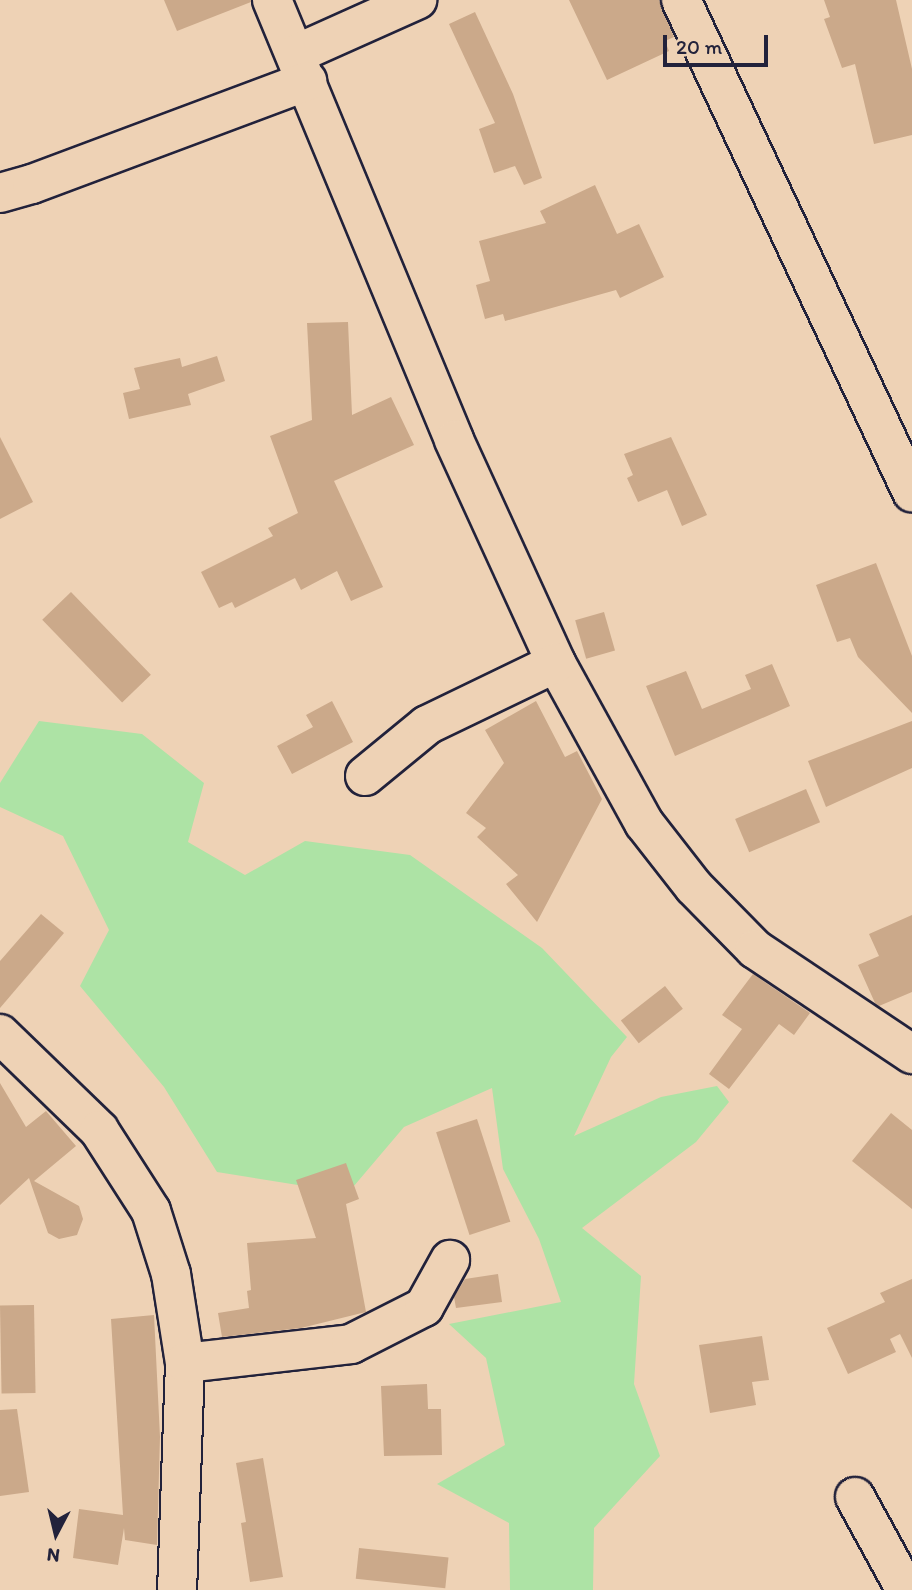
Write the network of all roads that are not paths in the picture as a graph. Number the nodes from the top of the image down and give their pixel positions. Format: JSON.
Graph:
{"nodes":[{"id":1,"x":272,"y":0,"type":"edge"},
{"id":2,"x":418,"y":0,"type":"edge"},
{"id":3,"x":681,"y":0,"type":"edge"},
{"id":4,"x":301,"y":67,"type":"junction"},
{"id":5,"x":0,"y":193,"type":"edge"},
{"id":6,"x":912,"y":492,"type":"edge"},
{"id":7,"x":556,"y":663,"type":"junction"},
{"id":8,"x":365,"y":776,"type":"dead end"},
{"id":9,"x":0,"y":1034,"type":"edge"},
{"id":10,"x":912,"y":1054,"type":"edge"},
{"id":11,"x":450,"y":1260,"type":"dead end"},
{"id":12,"x":185,"y":1363,"type":"junction"},
{"id":13,"x":855,"y":1497,"type":"dead end"},
{"id":14,"x":177,"y":1590,"type":"edge"},
{"id":15,"x":906,"y":1590,"type":"edge"}],
"edges":[{"from":1,"to":4,"type":"street"},
{"from":2,"to":4,"type":"street"},
{"from":3,"to":6,"type":"street"},
{"from":4,"to":5,"type":"street"},
{"from":4,"to":7,"type":"street"},
{"from":7,"to":8,"type":"street"},
{"from":7,"to":10,"type":"street"},
{"from":9,"to":12,"type":"street"},
{"from":11,"to":12,"type":"street"},
{"from":12,"to":14,"type":"street"},
{"from":13,"to":15,"type":"street"}]}
